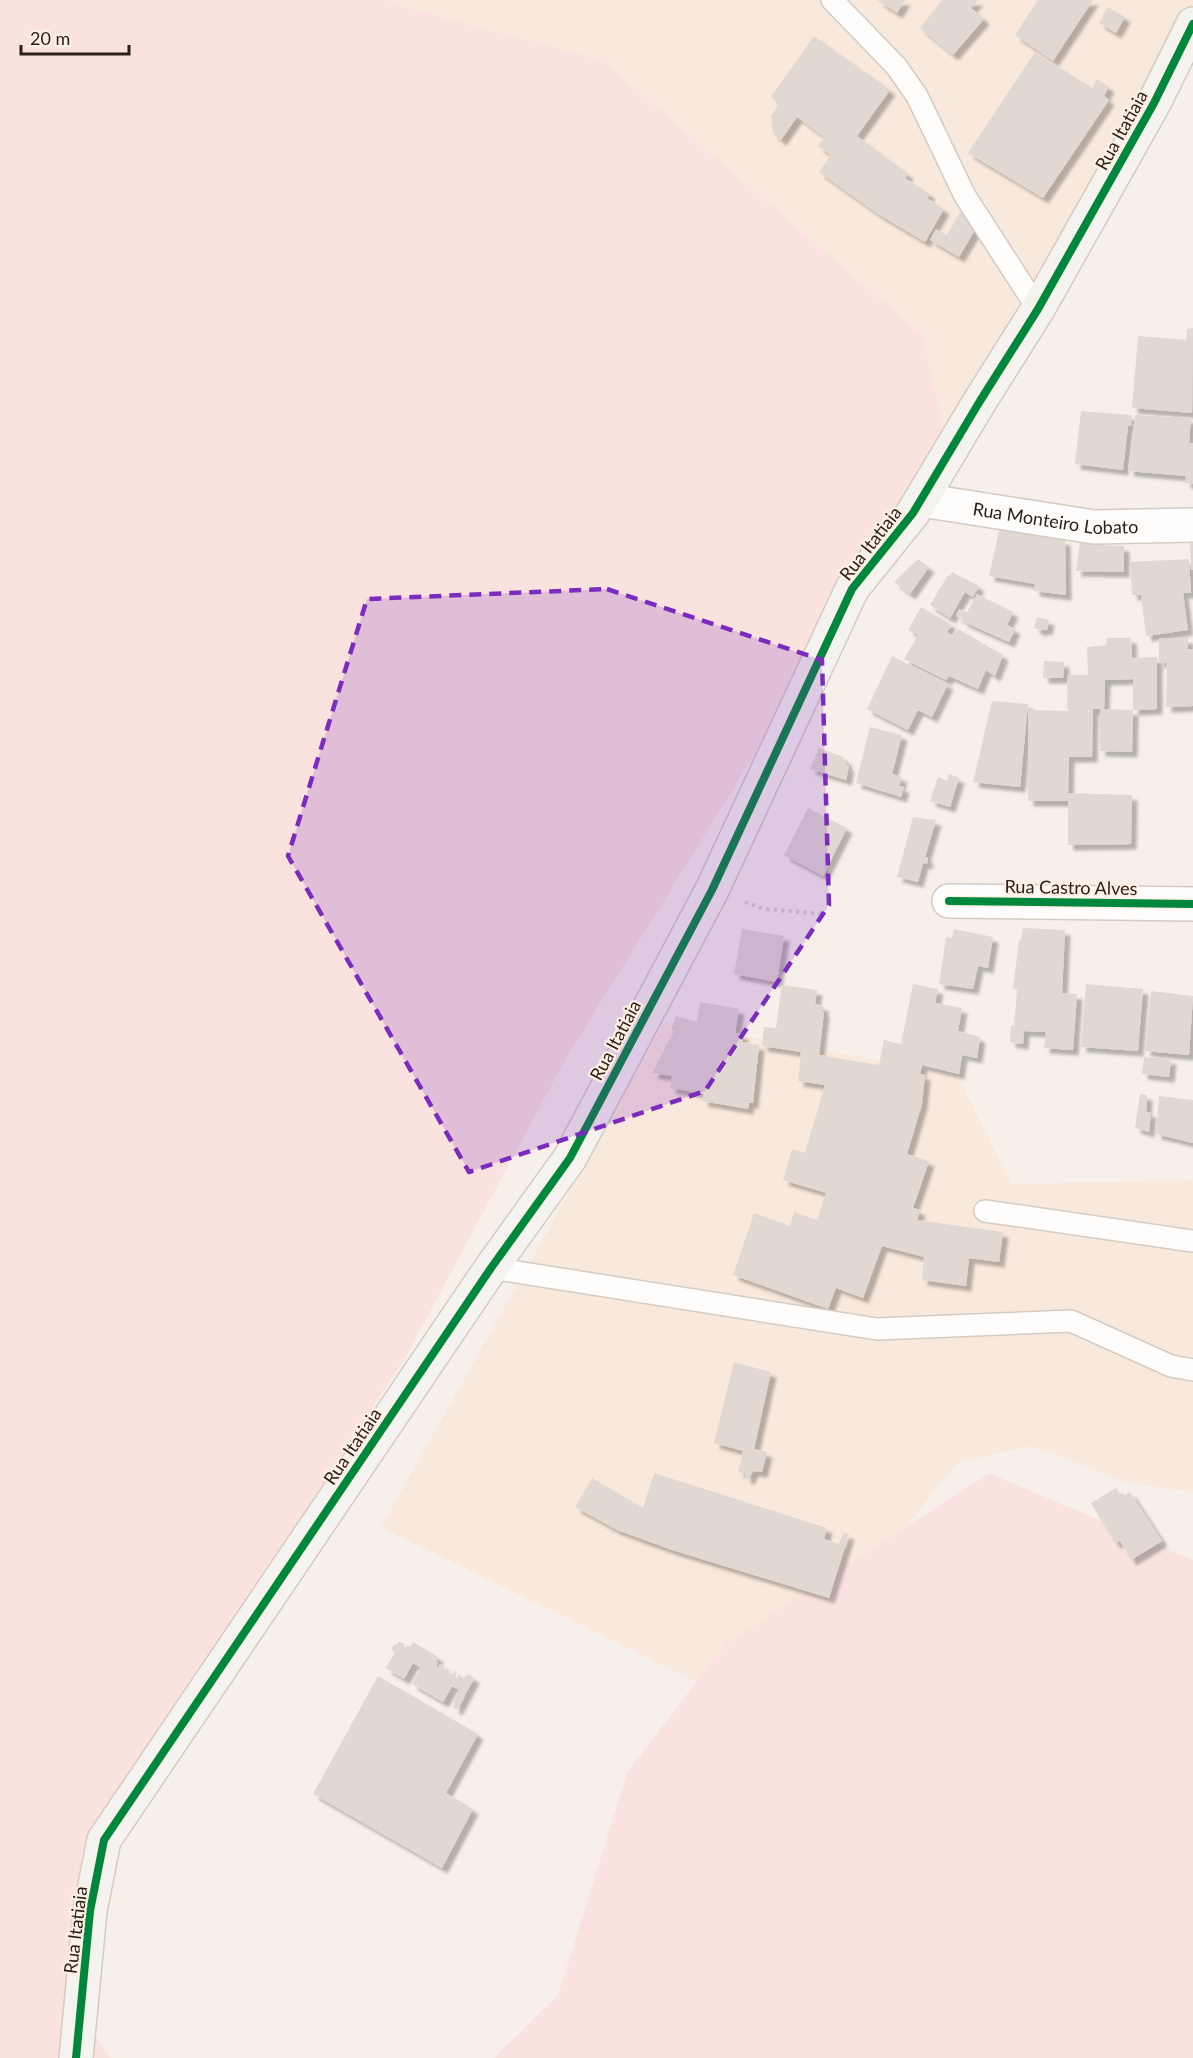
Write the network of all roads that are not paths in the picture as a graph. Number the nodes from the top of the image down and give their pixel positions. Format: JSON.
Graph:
{"nodes":[{"id":1,"x":832,"y":0,"type":"edge"},
{"id":2,"x":1193,"y":24,"type":"edge"},
{"id":3,"x":1038,"y":309,"type":"junction"},
{"id":4,"x":921,"y":500,"type":"junction"},
{"id":5,"x":1193,"y":525,"type":"edge"},
{"id":6,"x":950,"y":901,"type":"dead end"},
{"id":7,"x":1193,"y":904,"type":"edge"},
{"id":8,"x":986,"y":1211,"type":"dead end"},
{"id":9,"x":1193,"y":1241,"type":"edge"},
{"id":10,"x":491,"y":1268,"type":"junction"},
{"id":11,"x":1193,"y":1371,"type":"edge"},
{"id":12,"x":76,"y":2058,"type":"edge"}],
"edges":[{"from":1,"to":3,"type":"lane"},
{"from":2,"to":3,"type":"street","name":"Rua Itatiaia"},
{"from":3,"to":4,"type":"street","name":"Rua Itatiaia"},
{"from":4,"to":5,"type":"street","name":"Rua Monteiro Lobato"},
{"from":4,"to":10,"type":"street","name":"Rua Itatiaia"},
{"from":6,"to":7,"type":"street","name":"Rua Castro Alves"},
{"from":8,"to":9,"type":"lane"},
{"from":10,"to":11,"type":"lane"},
{"from":10,"to":12,"type":"street","name":"Rua Itatiaia"}]}
